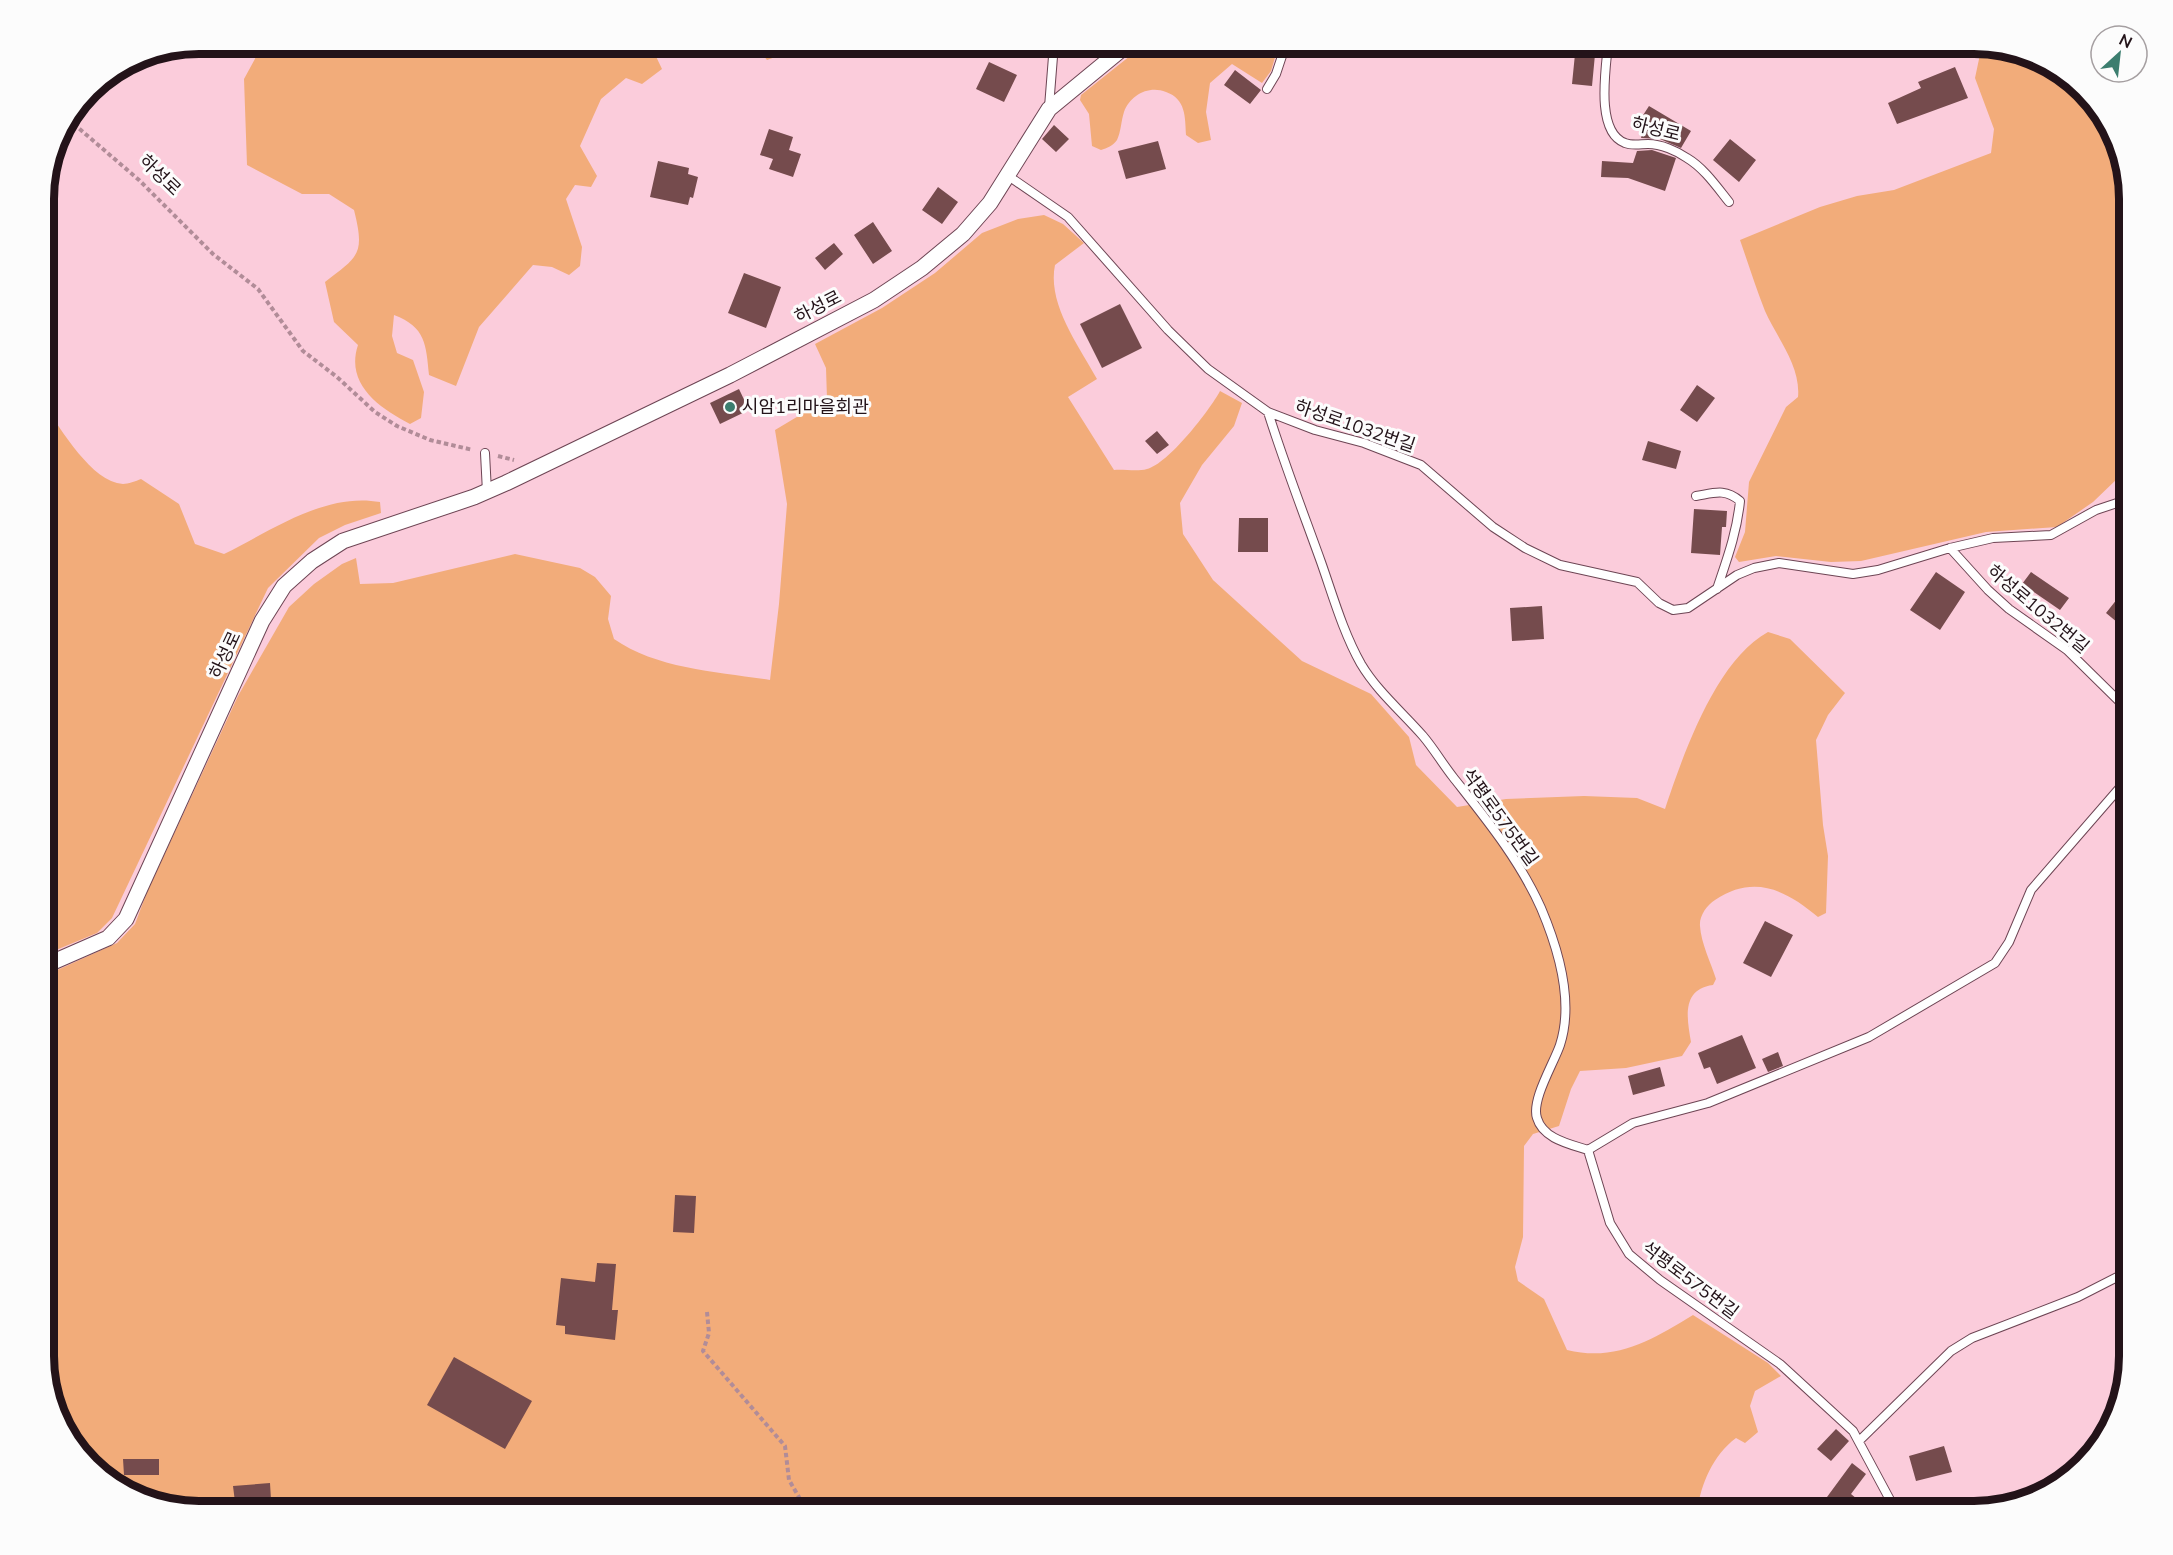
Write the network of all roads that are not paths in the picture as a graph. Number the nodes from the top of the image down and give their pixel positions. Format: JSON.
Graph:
{"nodes":[{"id":1,"x":1053,"y":54,"type":"edge"},
{"id":2,"x":1116,"y":54,"type":"edge"},
{"id":3,"x":1283,"y":54,"type":"edge"},
{"id":4,"x":1607,"y":54,"type":"edge"},
{"id":5,"x":1266,"y":89,"type":"dead end"},
{"id":6,"x":1048,"y":109,"type":"junction"},
{"id":7,"x":1007,"y":175,"type":"junction"},
{"id":8,"x":1729,"y":202,"type":"dead end"},
{"id":9,"x":1268,"y":412,"type":"junction"},
{"id":10,"x":485,"y":453,"type":"road end"},
{"id":11,"x":487,"y":492,"type":"junction"},
{"id":12,"x":1696,"y":496,"type":"dead end"},
{"id":13,"x":2119,"y":503,"type":"edge"},
{"id":14,"x":1950,"y":548,"type":"junction"},
{"id":15,"x":1716,"y":589,"type":"junction"},
{"id":16,"x":2119,"y":701,"type":"edge"},
{"id":17,"x":2119,"y":790,"type":"edge"},
{"id":18,"x":54,"y":962,"type":"edge"},
{"id":19,"x":1588,"y":1150,"type":"junction"},
{"id":20,"x":2119,"y":1276,"type":"edge"},
{"id":21,"x":1859,"y":1441,"type":"junction"},
{"id":22,"x":1890,"y":1501,"type":"edge"}],
"edges":[{"from":1,"to":6,"type":"lane","name":"하성로"},
{"from":2,"to":6,"type":"street","name":"하성로"},
{"from":3,"to":5,"type":"lane"},
{"from":4,"to":8,"type":"lane","name":"하성로"},
{"from":6,"to":7,"type":"street","name":"하성로"},
{"from":7,"to":9,"type":"lane","name":"하성로1032번길"},
{"from":7,"to":11,"type":"street","name":"하성로"},
{"from":9,"to":15,"type":"lane","name":"하성로1032번길"},
{"from":9,"to":19,"type":"lane","name":"석평로575번길"},
{"from":10,"to":11,"type":"lane"},
{"from":11,"to":18,"type":"street","name":"하성로"},
{"from":12,"to":15,"type":"lane"},
{"from":13,"to":14,"type":"lane"},
{"from":14,"to":15,"type":"lane","name":"하성로1032번길"},
{"from":14,"to":16,"type":"lane","name":"하성로1032번길"},
{"from":17,"to":19,"type":"lane"},
{"from":19,"to":21,"type":"lane","name":"석평로575번길"},
{"from":20,"to":21,"type":"lane"},
{"from":21,"to":22,"type":"lane","name":"석평로575번길"}]}
